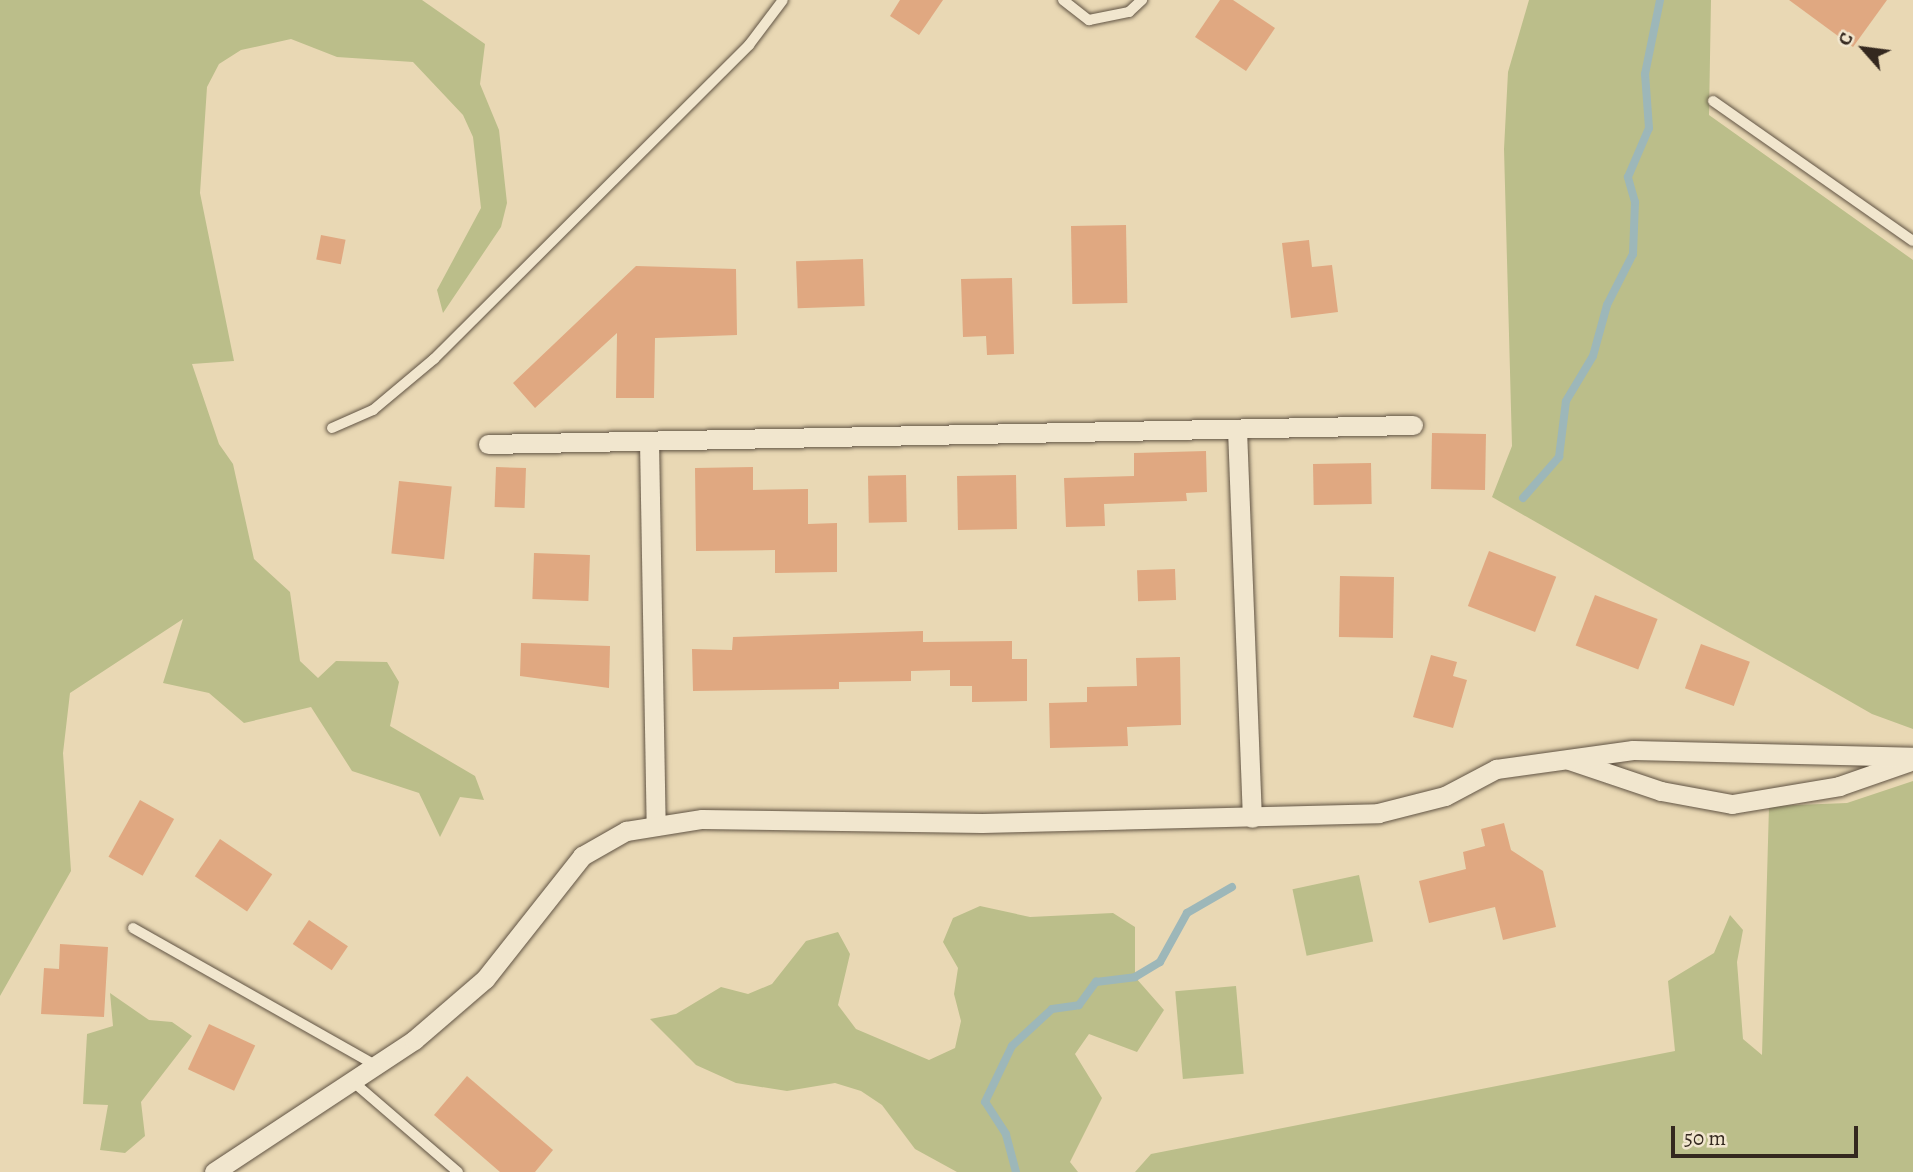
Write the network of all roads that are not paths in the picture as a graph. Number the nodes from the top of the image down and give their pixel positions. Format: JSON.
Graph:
{"nodes":[{"id":1,"x":783,"y":0,"type":"edge"},
{"id":2,"x":1063,"y":0,"type":"edge"},
{"id":3,"x":1142,"y":0,"type":"edge"},
{"id":4,"x":1713,"y":101,"type":"dead end"},
{"id":5,"x":1913,"y":241,"type":"edge"},
{"id":6,"x":1413,"y":425,"type":"dead end"},
{"id":7,"x":332,"y":428,"type":"dead end"},
{"id":8,"x":1237,"y":429,"type":"junction"},
{"id":9,"x":649,"y":441,"type":"junction"},
{"id":10,"x":488,"y":444,"type":"dead end"},
{"id":11,"x":1564,"y":759,"type":"junction"},
{"id":12,"x":1913,"y":759,"type":"edge"},
{"id":13,"x":1252,"y":818,"type":"junction"},
{"id":14,"x":656,"y":826,"type":"junction"},
{"id":15,"x":133,"y":928,"type":"dead end"},
{"id":16,"x":375,"y":1065,"type":"junction"},
{"id":17,"x":348,"y":1078,"type":"junction"},
{"id":18,"x":214,"y":1172,"type":"edge"},
{"id":19,"x":458,"y":1172,"type":"edge"}],
"edges":[{"from":1,"to":7,"type":"lane"},
{"from":2,"to":3,"type":"lane"},
{"from":4,"to":5,"type":"lane"},
{"from":6,"to":8,"type":"street"},
{"from":8,"to":9,"type":"street"},
{"from":8,"to":13,"type":"street"},
{"from":9,"to":10,"type":"street"},
{"from":9,"to":14,"type":"street"},
{"from":11,"to":12,"type":"street"},
{"from":11,"to":12,"type":"street"},
{"from":11,"to":13,"type":"street"},
{"from":13,"to":14,"type":"street"},
{"from":14,"to":16,"type":"street"},
{"from":15,"to":16,"type":"lane"},
{"from":16,"to":17,"type":"street"},
{"from":17,"to":18,"type":"street"},
{"from":17,"to":19,"type":"lane"}]}
